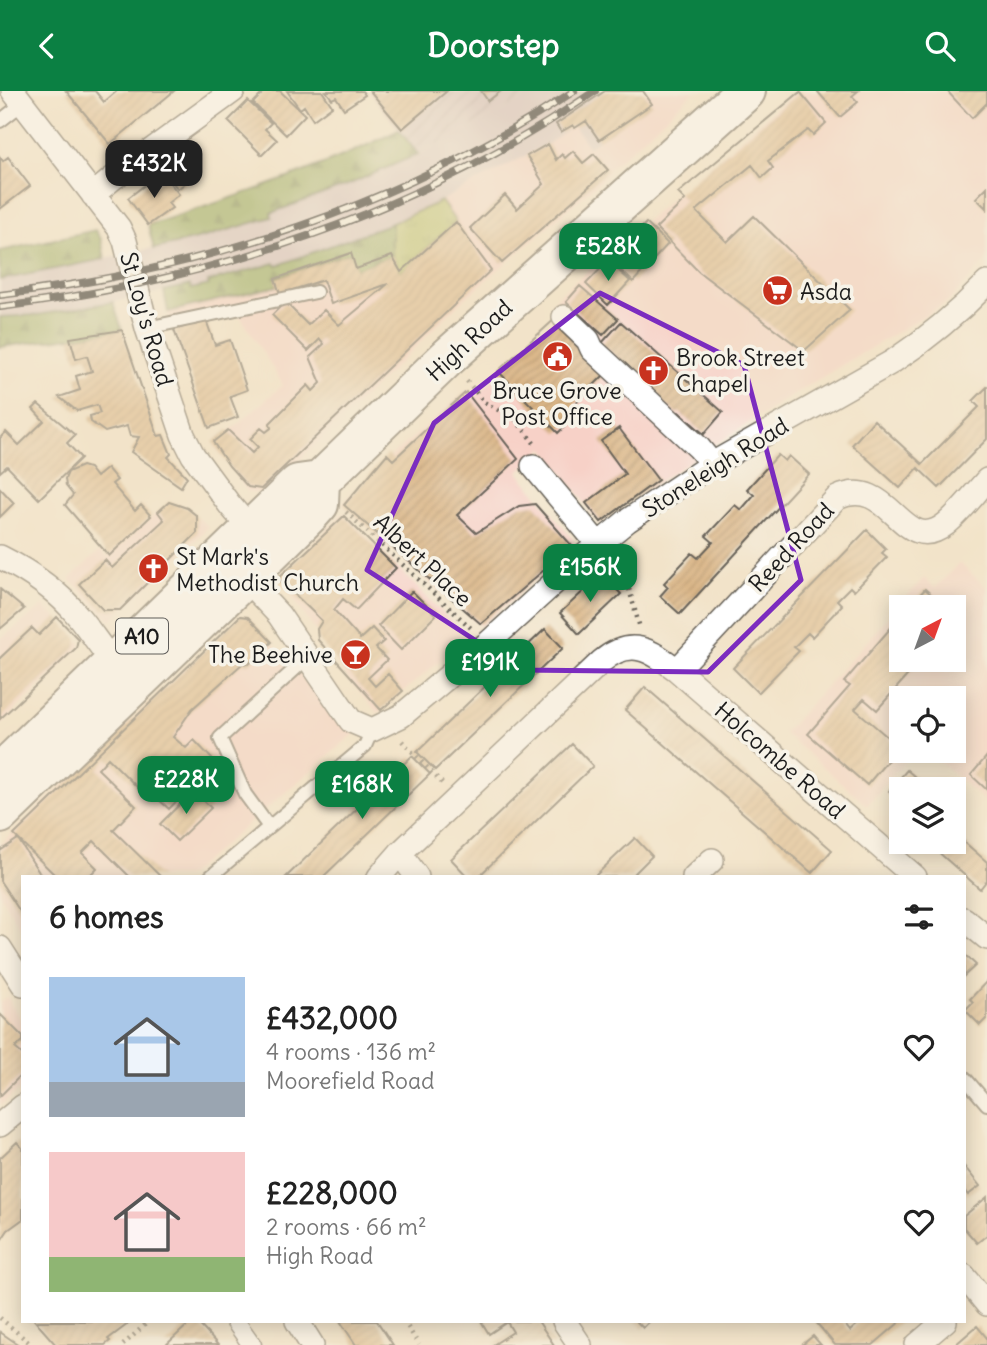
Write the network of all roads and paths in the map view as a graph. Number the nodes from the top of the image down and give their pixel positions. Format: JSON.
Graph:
{"nodes":[{"id":1,"x":233,"y":91,"type":"edge"},
{"id":2,"x":746,"y":91,"type":"edge"},
{"id":3,"x":18,"y":97,"type":"edge"},
{"id":4,"x":0,"y":121,"type":"edge"},
{"id":5,"x":93,"y":195,"type":"junction"},
{"id":6,"x":987,"y":283,"type":"edge"},
{"id":7,"x":316,"y":292,"type":"dead end"},
{"id":8,"x":564,"y":317,"type":"dead end"},
{"id":9,"x":147,"y":328,"type":"junction"},
{"id":10,"x":467,"y":380,"type":"dead end"},
{"id":11,"x":712,"y":464,"type":"junction"},
{"id":12,"x":533,"y":466,"type":"joint"},
{"id":13,"x":987,"y":480,"type":"edge"},
{"id":14,"x":345,"y":512,"type":"dead end"},
{"id":15,"x":598,"y":544,"type":"junction"},
{"id":16,"x":248,"y":554,"type":"junction"},
{"id":17,"x":0,"y":557,"type":"edge"},
{"id":18,"x":487,"y":644,"type":"junction"},
{"id":19,"x":643,"y":644,"type":"junction"},
{"id":20,"x":307,"y":658,"type":"junction"},
{"id":21,"x":677,"y":670,"type":"junction"},
{"id":22,"x":124,"y":674,"type":"junction"},
{"id":23,"x":370,"y":735,"type":"junction"},
{"id":24,"x":0,"y":773,"type":"edge"},
{"id":25,"x":457,"y":799,"type":"junction"},
{"id":26,"x":0,"y":814,"type":"edge"},
{"id":27,"x":269,"y":827,"type":"junction"},
{"id":28,"x":400,"y":853,"type":"junction"},
{"id":29,"x":712,"y":860,"type":"dead end"},
{"id":30,"x":212,"y":875,"type":"edge"},
{"id":31,"x":381,"y":875,"type":"edge"},
{"id":32,"x":416,"y":875,"type":"edge"},
{"id":33,"x":696,"y":875,"type":"edge"},
{"id":34,"x":913,"y":875,"type":"edge"},
{"id":35,"x":966,"y":921,"type":"edge"},
{"id":36,"x":987,"y":938,"type":"edge"},
{"id":37,"x":0,"y":948,"type":"edge"},
{"id":38,"x":21,"y":981,"type":"edge"},
{"id":39,"x":966,"y":1079,"type":"edge"},
{"id":40,"x":987,"y":1104,"type":"edge"},
{"id":41,"x":21,"y":1108,"type":"edge"},
{"id":42,"x":0,"y":1125,"type":"edge"},
{"id":43,"x":0,"y":1318,"type":"edge"},
{"id":44,"x":147,"y":1323,"type":"edge"},
{"id":45,"x":236,"y":1323,"type":"edge"},
{"id":46,"x":298,"y":1323,"type":"edge"},
{"id":47,"x":405,"y":1323,"type":"edge"},
{"id":48,"x":565,"y":1323,"type":"edge"},
{"id":49,"x":943,"y":1323,"type":"edge"},
{"id":50,"x":32,"y":1345,"type":"edge"},
{"id":51,"x":123,"y":1345,"type":"edge"},
{"id":52,"x":252,"y":1345,"type":"edge"},
{"id":53,"x":312,"y":1345,"type":"edge"},
{"id":54,"x":419,"y":1345,"type":"edge"},
{"id":55,"x":580,"y":1345,"type":"edge"},
{"id":56,"x":916,"y":1345,"type":"edge"}],
"edges":[{"from":1,"to":5,"type":"street"},
{"from":2,"to":16,"type":"highway","name":"High Road","number":"A10"},
{"from":3,"to":4,"type":"lane"},
{"from":3,"to":5,"type":"street","name":"St Loy's Road"},
{"from":5,"to":9,"type":"street","name":"St Loy's Road"},
{"from":6,"to":11,"type":"street","name":"Stoneleigh Road"},
{"from":7,"to":9,"type":"lane"},
{"from":8,"to":11,"type":"street"},
{"from":9,"to":16,"type":"street","name":"St Loy's Road"},
{"from":10,"to":12,"type":"path"},
{"from":11,"to":15,"type":"street","name":"Stoneleigh Road"},
{"from":12,"to":15,"type":"street"},
{"from":13,"to":21,"type":"street","name":"Reed Road"},
{"from":14,"to":18,"type":"path","name":"Albert Place"},
{"from":15,"to":18,"type":"street","name":"Stoneleigh Road"},
{"from":15,"to":19,"type":"path"},
{"from":16,"to":20,"type":"street"},
{"from":16,"to":22,"type":"highway","name":"High Road","number":"A10"},
{"from":17,"to":22,"type":"street"},
{"from":18,"to":23,"type":"street","name":"Stoneleigh Road"},
{"from":19,"to":21,"type":"street","name":"Holcombe Road"},
{"from":19,"to":25,"type":"street"},
{"from":20,"to":23,"type":"street"},
{"from":20,"to":27,"type":"lane"},
{"from":21,"to":34,"type":"street","name":"Holcombe Road"},
{"from":22,"to":24,"type":"highway","name":"High Road","number":"A10"},
{"from":22,"to":26,"type":"highway","name":"High Road","number":"A10"},
{"from":23,"to":25,"type":"path"},
{"from":23,"to":27,"type":"lane"},
{"from":25,"to":28,"type":"street"},
{"from":27,"to":30,"type":"lane"},
{"from":28,"to":31,"type":"street"},
{"from":28,"to":32,"type":"street"},
{"from":29,"to":33,"type":"street"},
{"from":35,"to":36,"type":"street"},
{"from":37,"to":38,"type":"street"},
{"from":39,"to":40,"type":"lane"},
{"from":41,"to":42,"type":"street"},
{"from":43,"to":50,"type":"path"},
{"from":44,"to":51,"type":"path"},
{"from":45,"to":52,"type":"street"},
{"from":46,"to":53,"type":"street"},
{"from":47,"to":54,"type":"path"},
{"from":48,"to":55,"type":"street"},
{"from":49,"to":56,"type":"street"}]}
